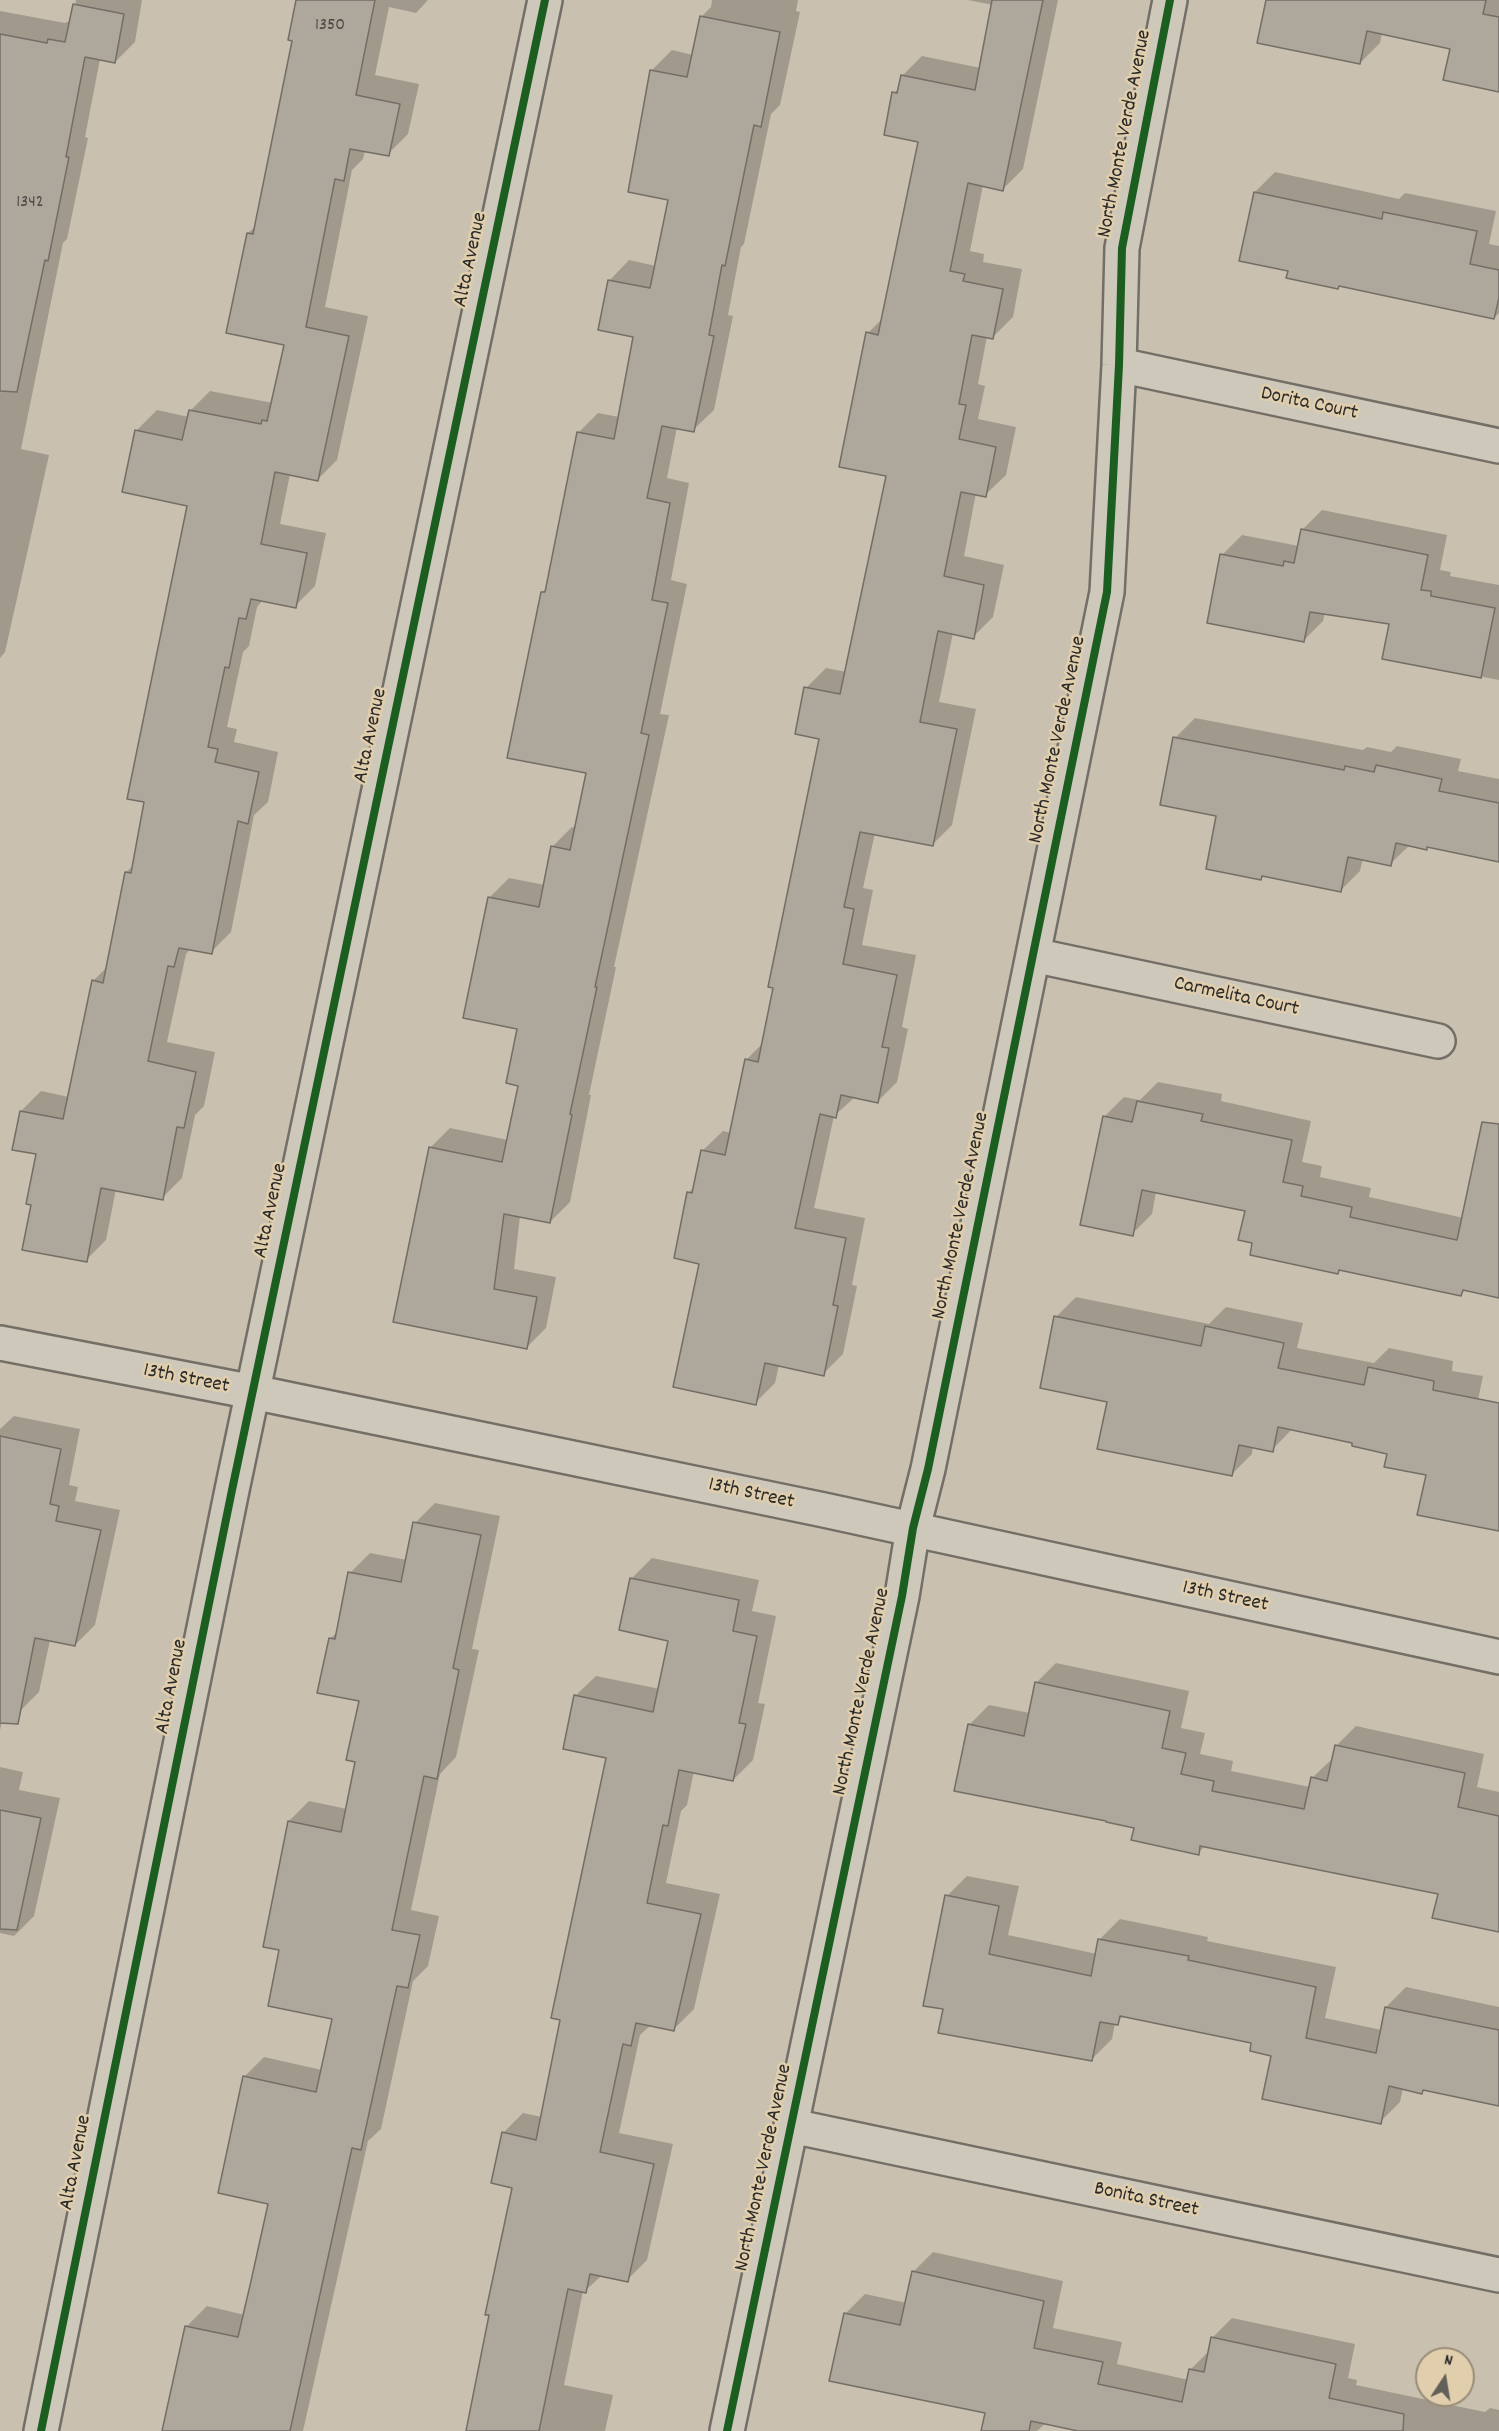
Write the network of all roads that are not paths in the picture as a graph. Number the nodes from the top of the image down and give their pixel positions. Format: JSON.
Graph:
{"nodes":[{"id":1,"x":545,"y":0,"type":"edge"},
{"id":2,"x":1170,"y":0,"type":"edge"},
{"id":3,"x":1119,"y":365,"type":"junction"},
{"id":4,"x":1499,"y":446,"type":"edge"},
{"id":5,"x":1033,"y":955,"type":"junction"},
{"id":6,"x":1438,"y":1041,"type":"dead end"},
{"id":7,"x":0,"y":1343,"type":"edge"},
{"id":8,"x":252,"y":1392,"type":"junction"},
{"id":9,"x":912,"y":1528,"type":"junction"},
{"id":10,"x":1499,"y":1657,"type":"edge"},
{"id":11,"x":792,"y":2126,"type":"junction"},
{"id":12,"x":1499,"y":2275,"type":"edge"},
{"id":13,"x":41,"y":2431,"type":"edge"},
{"id":14,"x":727,"y":2431,"type":"edge"}],
"edges":[{"from":1,"to":8,"type":"street","name":"Alta Avenue"},
{"from":2,"to":3,"type":"street","name":"North Monte Verde Avenue"},
{"from":3,"to":4,"type":"street","name":"Dorita Court"},
{"from":3,"to":5,"type":"street","name":"North Monte Verde Avenue"},
{"from":5,"to":6,"type":"street","name":"Carmelita Court"},
{"from":5,"to":9,"type":"street","name":"North Monte Verde Avenue"},
{"from":7,"to":8,"type":"street","name":"13th Street"},
{"from":8,"to":9,"type":"street","name":"13th Street"},
{"from":8,"to":13,"type":"street","name":"Alta Avenue"},
{"from":9,"to":10,"type":"street","name":"13th Street"},
{"from":9,"to":11,"type":"street","name":"North Monte Verde Avenue"},
{"from":11,"to":12,"type":"street","name":"Bonita Street"},
{"from":11,"to":14,"type":"street","name":"North Monte Verde Avenue"}]}
